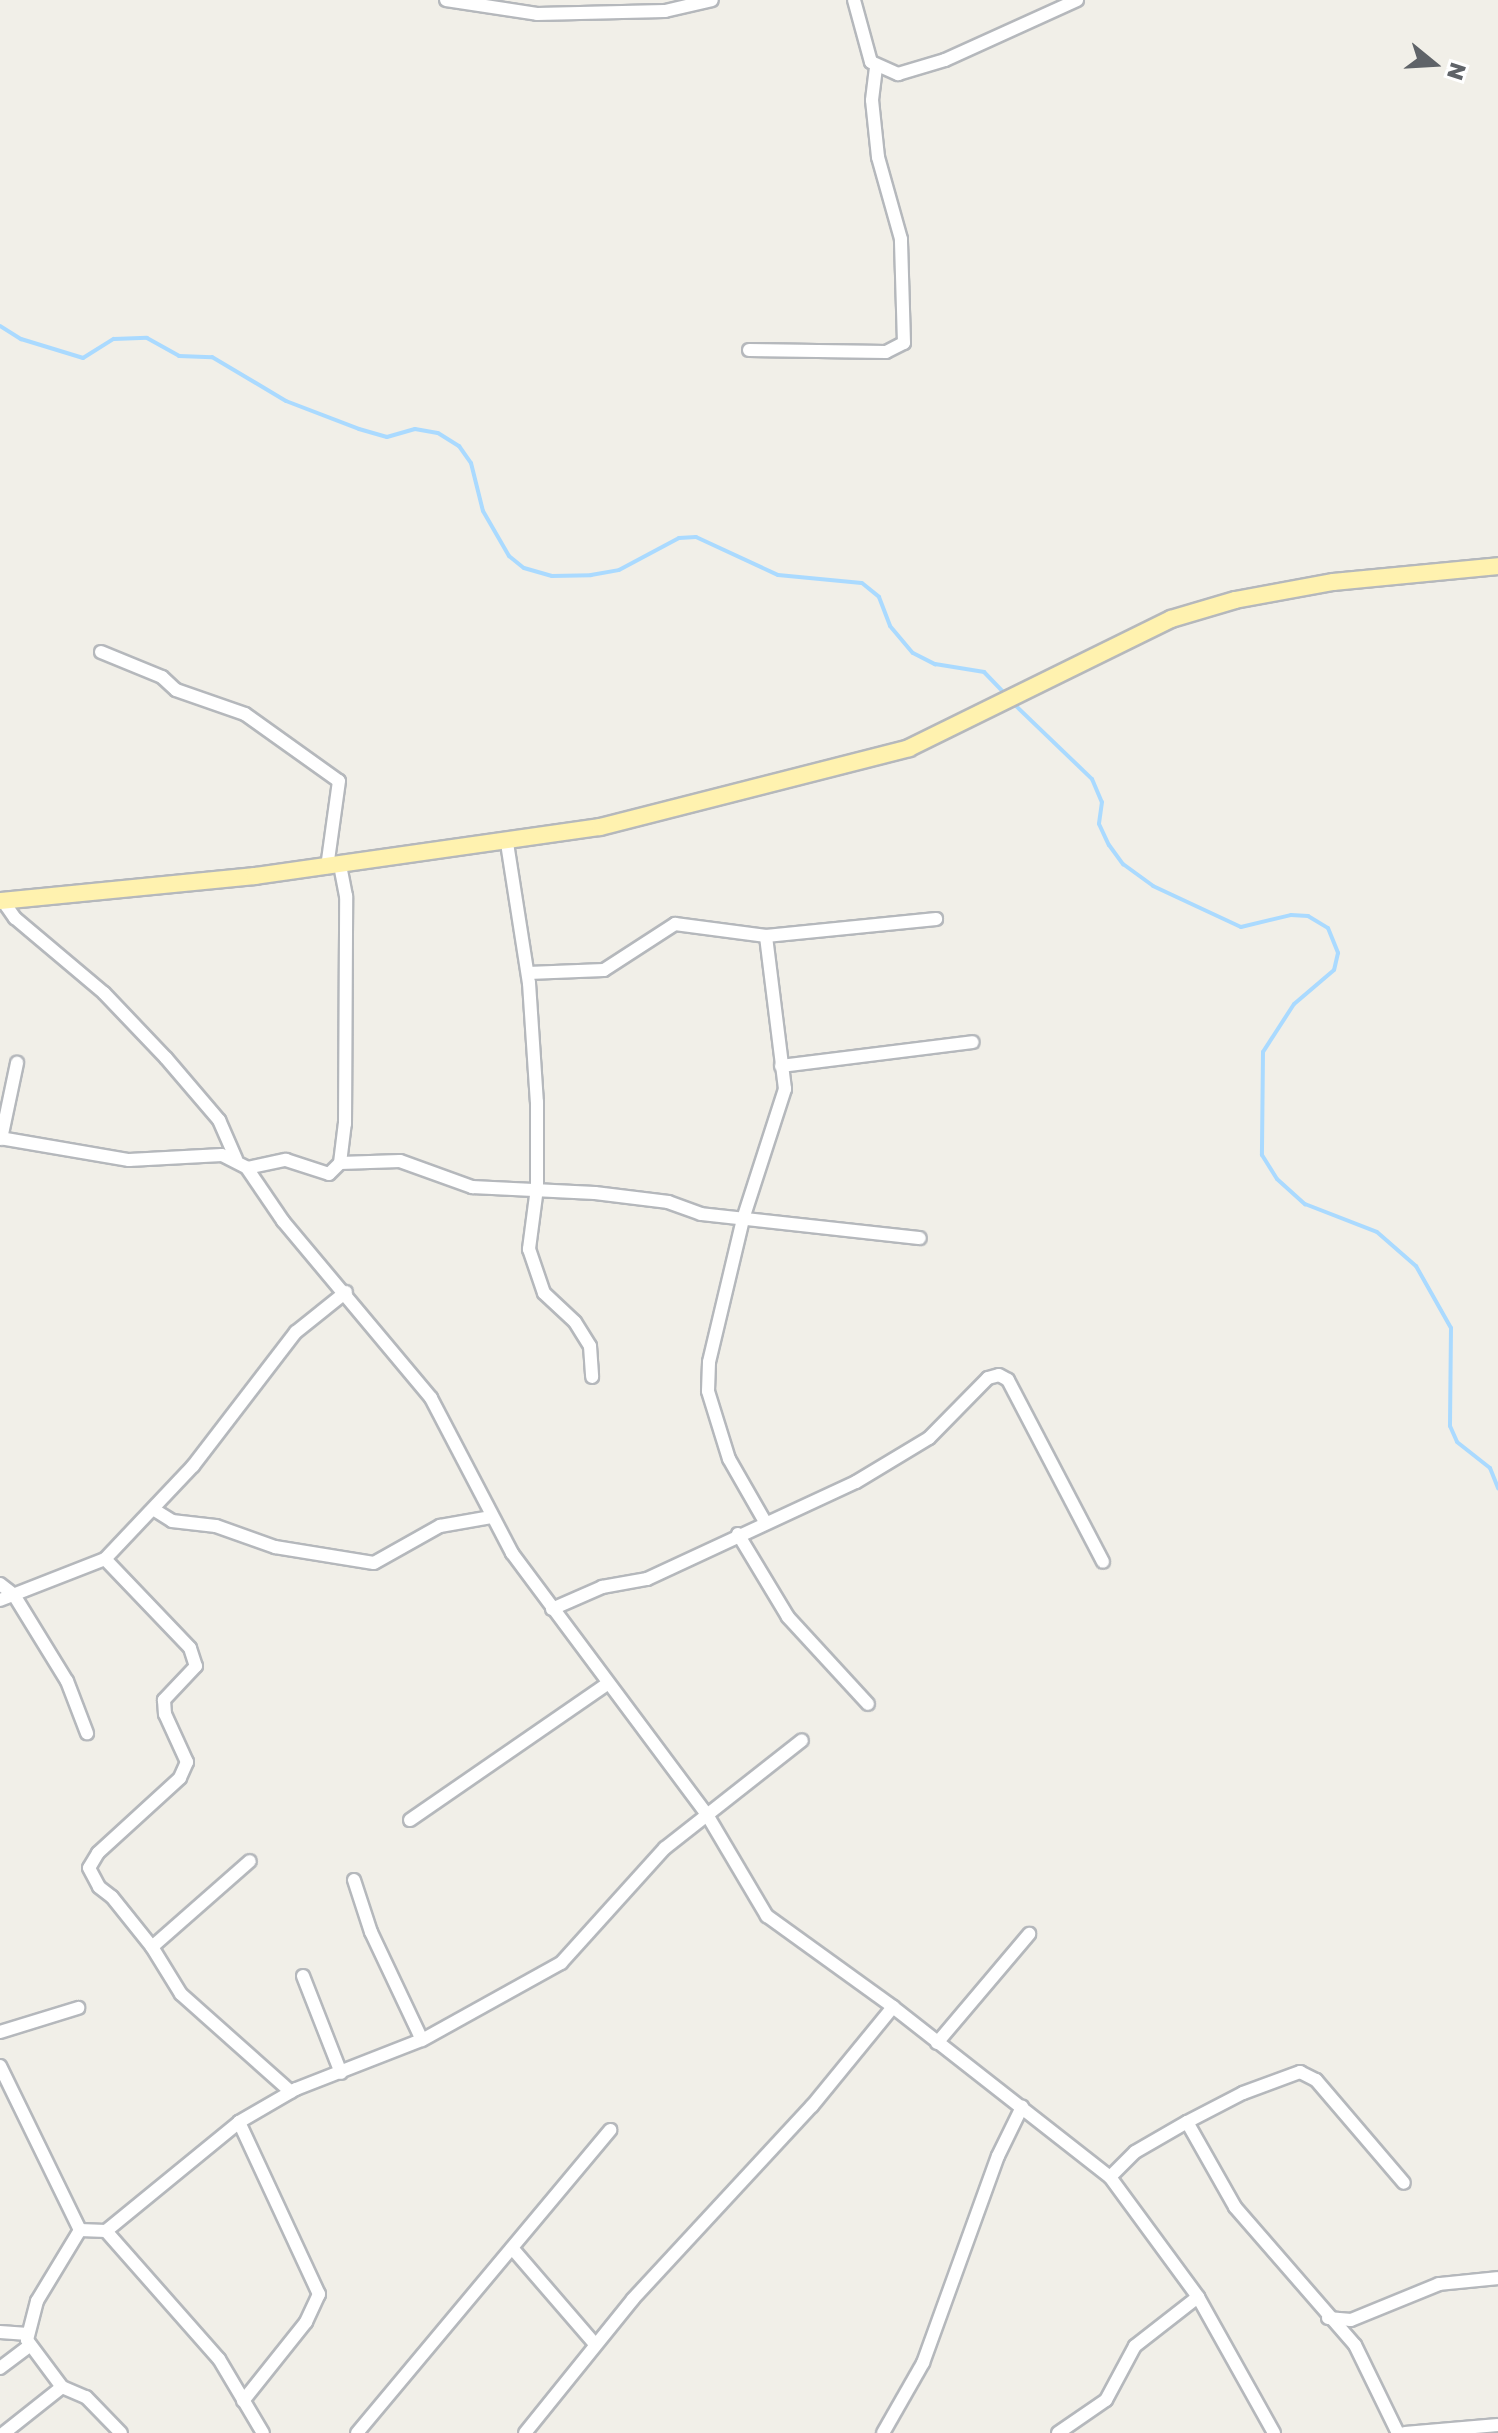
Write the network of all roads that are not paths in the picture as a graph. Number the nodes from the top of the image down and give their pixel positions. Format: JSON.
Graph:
{"nodes":[{"id":1,"x":446,"y":0,"type":"edge"},
{"id":2,"x":712,"y":0,"type":"edge"},
{"id":3,"x":854,"y":0,"type":"edge"},
{"id":4,"x":1077,"y":0,"type":"edge"},
{"id":5,"x":876,"y":68,"type":"junction"},
{"id":6,"x":749,"y":350,"type":"dead end"},
{"id":7,"x":1498,"y":566,"type":"edge"},
{"id":8,"x":101,"y":652,"type":"dead end"},
{"id":9,"x":507,"y":843,"type":"junction"},
{"id":10,"x":334,"y":866,"type":"junction"},
{"id":11,"x":2,"y":901,"type":"edge"},
{"id":12,"x":936,"y":919,"type":"dead end"},
{"id":13,"x":766,"y":936,"type":"junction"},
{"id":14,"x":528,"y":973,"type":"junction"},
{"id":15,"x":973,"y":1042,"type":"dead end"},
{"id":16,"x":17,"y":1063,"type":"dead end"},
{"id":17,"x":781,"y":1066,"type":"junction"},
{"id":18,"x":0,"y":1138,"type":"edge"},
{"id":19,"x":236,"y":1159,"type":"junction"},
{"id":20,"x":340,"y":1163,"type":"junction"},
{"id":21,"x":247,"y":1168,"type":"junction"},
{"id":22,"x":537,"y":1188,"type":"junction"},
{"id":23,"x":743,"y":1219,"type":"junction"},
{"id":24,"x":920,"y":1238,"type":"dead end"},
{"id":25,"x":346,"y":1292,"type":"junction"},
{"id":26,"x":592,"y":1377,"type":"dead end"},
{"id":27,"x":153,"y":1509,"type":"junction"},
{"id":28,"x":491,"y":1517,"type":"junction"},
{"id":29,"x":764,"y":1520,"type":"junction"},
{"id":30,"x":738,"y":1534,"type":"junction"},
{"id":31,"x":105,"y":1559,"type":"junction"},
{"id":32,"x":1103,"y":1562,"type":"dead end"},
{"id":33,"x":0,"y":1584,"type":"edge"},
{"id":34,"x":14,"y":1595,"type":"junction"},
{"id":35,"x":0,"y":1600,"type":"edge"},
{"id":36,"x":552,"y":1609,"type":"junction"},
{"id":37,"x":607,"y":1684,"type":"junction"},
{"id":38,"x":868,"y":1704,"type":"dead end"},
{"id":39,"x":87,"y":1733,"type":"dead end"},
{"id":40,"x":802,"y":1740,"type":"dead end"},
{"id":41,"x":706,"y":1813,"type":"junction"},
{"id":42,"x":410,"y":1820,"type":"dead end"},
{"id":43,"x":250,"y":1861,"type":"dead end"},
{"id":44,"x":354,"y":1880,"type":"dead end"},
{"id":45,"x":1029,"y":1934,"type":"dead end"},
{"id":46,"x":152,"y":1947,"type":"junction"},
{"id":47,"x":303,"y":1976,"type":"dead end"},
{"id":48,"x":893,"y":2007,"type":"junction"},
{"id":49,"x":78,"y":2008,"type":"dead end"},
{"id":50,"x":0,"y":2032,"type":"edge"},
{"id":51,"x":422,"y":2040,"type":"junction"},
{"id":52,"x":937,"y":2043,"type":"junction"},
{"id":53,"x":0,"y":2066,"type":"edge"},
{"id":54,"x":341,"y":2073,"type":"junction"},
{"id":55,"x":291,"y":2092,"type":"junction"},
{"id":56,"x":1022,"y":2107,"type":"junction"},
{"id":57,"x":239,"y":2122,"type":"junction"},
{"id":58,"x":1187,"y":2122,"type":"junction"},
{"id":59,"x":610,"y":2130,"type":"dead end"},
{"id":60,"x":1110,"y":2177,"type":"junction"},
{"id":61,"x":1404,"y":2183,"type":"dead end"},
{"id":62,"x":80,"y":2230,"type":"junction"},
{"id":63,"x":106,"y":2231,"type":"junction"},
{"id":64,"x":512,"y":2248,"type":"junction"},
{"id":65,"x":1498,"y":2278,"type":"edge"},
{"id":66,"x":1198,"y":2297,"type":"junction"},
{"id":67,"x":1328,"y":2318,"type":"junction"},
{"id":68,"x":0,"y":2332,"type":"edge"},
{"id":69,"x":29,"y":2339,"type":"junction"},
{"id":70,"x":595,"y":2344,"type":"junction"},
{"id":71,"x":0,"y":2368,"type":"edge"},
{"id":72,"x":62,"y":2387,"type":"junction"},
{"id":73,"x":243,"y":2401,"type":"junction"},
{"id":74,"x":1498,"y":2425,"type":"edge"},
{"id":75,"x":527,"y":2432,"type":"edge"},
{"id":76,"x":4,"y":2433,"type":"edge"},
{"id":77,"x":121,"y":2433,"type":"edge"},
{"id":78,"x":263,"y":2433,"type":"edge"},
{"id":79,"x":357,"y":2433,"type":"edge"},
{"id":80,"x":883,"y":2433,"type":"edge"},
{"id":81,"x":1058,"y":2433,"type":"edge"},
{"id":82,"x":1274,"y":2433,"type":"edge"},
{"id":83,"x":1398,"y":2433,"type":"edge"},
{"id":84,"x":1405,"y":2433,"type":"edge"}],
"edges":[{"from":1,"to":2,"type":"street"},
{"from":3,"to":5,"type":"street"},
{"from":4,"to":5,"type":"street"},
{"from":5,"to":6,"type":"street"},
{"from":7,"to":9,"type":"main road"},
{"from":8,"to":10,"type":"street"},
{"from":9,"to":10,"type":"main road"},
{"from":9,"to":14,"type":"street"},
{"from":10,"to":11,"type":"main road"},
{"from":10,"to":20,"type":"street"},
{"from":11,"to":19,"type":"street"},
{"from":12,"to":13,"type":"street"},
{"from":13,"to":14,"type":"street"},
{"from":13,"to":17,"type":"street"},
{"from":14,"to":22,"type":"street"},
{"from":15,"to":17,"type":"street"},
{"from":16,"to":18,"type":"street"},
{"from":17,"to":23,"type":"street"},
{"from":18,"to":19,"type":"street"},
{"from":19,"to":21,"type":"street"},
{"from":20,"to":21,"type":"street"},
{"from":20,"to":22,"type":"street"},
{"from":21,"to":25,"type":"street"},
{"from":22,"to":23,"type":"street"},
{"from":22,"to":26,"type":"street"},
{"from":23,"to":24,"type":"street"},
{"from":23,"to":29,"type":"street"},
{"from":25,"to":27,"type":"street"},
{"from":25,"to":28,"type":"street"},
{"from":27,"to":28,"type":"street"},
{"from":27,"to":31,"type":"street"},
{"from":28,"to":36,"type":"street"},
{"from":29,"to":30,"type":"street"},
{"from":29,"to":32,"type":"street"},
{"from":30,"to":36,"type":"street"},
{"from":30,"to":38,"type":"street"},
{"from":31,"to":34,"type":"street"},
{"from":31,"to":46,"type":"street"},
{"from":33,"to":34,"type":"street"},
{"from":34,"to":35,"type":"street"},
{"from":34,"to":39,"type":"street"},
{"from":36,"to":37,"type":"street"},
{"from":37,"to":41,"type":"street"},
{"from":37,"to":42,"type":"street"},
{"from":40,"to":41,"type":"street"},
{"from":41,"to":48,"type":"street"},
{"from":41,"to":51,"type":"street"},
{"from":43,"to":46,"type":"street"},
{"from":44,"to":51,"type":"street"},
{"from":45,"to":52,"type":"street"},
{"from":46,"to":55,"type":"street"},
{"from":47,"to":54,"type":"street"},
{"from":48,"to":52,"type":"street"},
{"from":48,"to":70,"type":"street"},
{"from":49,"to":50,"type":"street"},
{"from":51,"to":54,"type":"street"},
{"from":52,"to":56,"type":"street"},
{"from":53,"to":62,"type":"street"},
{"from":54,"to":55,"type":"street"},
{"from":55,"to":57,"type":"street"},
{"from":56,"to":60,"type":"street"},
{"from":56,"to":80,"type":"street"},
{"from":57,"to":63,"type":"street"},
{"from":57,"to":73,"type":"street"},
{"from":58,"to":60,"type":"street"},
{"from":58,"to":61,"type":"street"},
{"from":58,"to":67,"type":"street"},
{"from":59,"to":64,"type":"street"},
{"from":60,"to":66,"type":"street"},
{"from":62,"to":63,"type":"street"},
{"from":62,"to":69,"type":"street"},
{"from":63,"to":73,"type":"street"},
{"from":64,"to":70,"type":"street"},
{"from":64,"to":79,"type":"street"},
{"from":65,"to":67,"type":"street"},
{"from":66,"to":81,"type":"street"},
{"from":66,"to":82,"type":"street"},
{"from":67,"to":83,"type":"street"},
{"from":68,"to":69,"type":"street"},
{"from":69,"to":71,"type":"street"},
{"from":69,"to":72,"type":"street"},
{"from":70,"to":75,"type":"street"},
{"from":72,"to":76,"type":"street"},
{"from":72,"to":77,"type":"street"},
{"from":73,"to":78,"type":"street"},
{"from":74,"to":84,"type":"street"}]}
